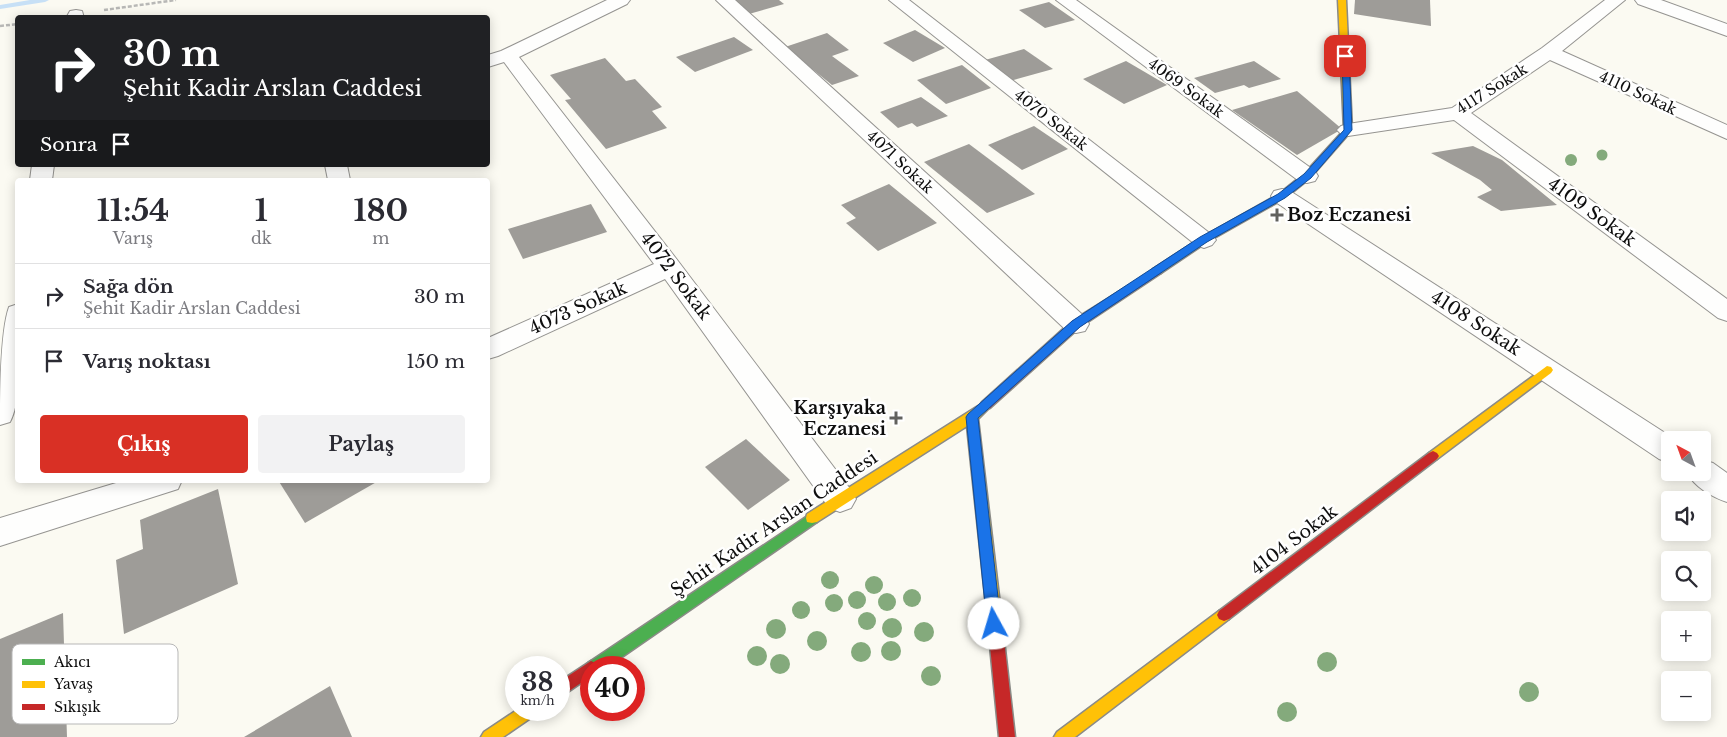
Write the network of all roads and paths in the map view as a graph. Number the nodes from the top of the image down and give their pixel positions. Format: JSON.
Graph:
{"nodes":[{"id":1,"x":176,"y":0,"type":"edge"},
{"id":2,"x":621,"y":0,"type":"edge"},
{"id":3,"x":725,"y":0,"type":"edge"},
{"id":4,"x":898,"y":0,"type":"edge"},
{"id":5,"x":1065,"y":0,"type":"edge"},
{"id":6,"x":1342,"y":0,"type":"edge"},
{"id":7,"x":1616,"y":0,"type":"edge"},
{"id":8,"x":1644,"y":0,"type":"edge"},
{"id":9,"x":81,"y":15,"type":"edge"},
{"id":10,"x":15,"y":24,"type":"edge"},
{"id":11,"x":0,"y":26,"type":"edge"},
{"id":12,"x":1727,"y":30,"type":"edge"},
{"id":13,"x":1549,"y":52,"type":"junction"},
{"id":14,"x":498,"y":58,"type":"edge"},
{"id":15,"x":1458,"y":113,"type":"junction"},
{"id":16,"x":1348,"y":130,"type":"junction"},
{"id":17,"x":1727,"y":133,"type":"edge"},
{"id":18,"x":1307,"y":176,"type":"junction"},
{"id":19,"x":1282,"y":196,"type":"junction"},
{"id":20,"x":1204,"y":240,"type":"junction"},
{"id":21,"x":669,"y":267,"type":"junction"},
{"id":22,"x":1727,"y":312,"type":"edge"},
{"id":23,"x":1076,"y":324,"type":"junction"},
{"id":24,"x":15,"y":330,"type":"edge"},
{"id":25,"x":490,"y":348,"type":"edge"},
{"id":26,"x":1547,"y":370,"type":"junction"},
{"id":27,"x":0,"y":414,"type":"edge"},
{"id":28,"x":972,"y":417,"type":"junction"},
{"id":29,"x":1661,"y":445,"type":"edge"},
{"id":30,"x":1711,"y":478,"type":"edge"},
{"id":31,"x":157,"y":483,"type":"edge"},
{"id":32,"x":1727,"y":488,"type":"edge"},
{"id":33,"x":840,"y":499,"type":"junction"},
{"id":34,"x":0,"y":532,"type":"edge"},
{"id":35,"x":610,"y":656,"type":"edge"},
{"id":36,"x":1007,"y":737,"type":"edge"},
{"id":37,"x":1062,"y":737,"type":"edge"}],
"edges":[{"from":1,"to":9,"type":"path"},
{"from":2,"to":14,"type":"street"},
{"from":3,"to":23,"type":"street","name":"4071 Sokak"},
{"from":4,"to":20,"type":"street","name":"4070 Sokak"},
{"from":5,"to":18,"type":"street","name":"4069 Sokak"},
{"from":6,"to":16,"type":"street"},
{"from":7,"to":13,"type":"street","name":"4117 Sokak"},
{"from":8,"to":12,"type":"street"},
{"from":10,"to":11,"type":"path"},
{"from":13,"to":15,"type":"street","name":"4117 Sokak"},
{"from":13,"to":17,"type":"street","name":"4110 Sokak"},
{"from":14,"to":21,"type":"street","name":"4072 Sokak"},
{"from":15,"to":16,"type":"street","name":"4117 Sokak"},
{"from":15,"to":22,"type":"street","name":"4109 Sokak"},
{"from":16,"to":18,"type":"street","name":"Şehit Kadir Arslan Caddesi"},
{"from":18,"to":19,"type":"street","name":"Şehit Kadir Arslan Caddesi"},
{"from":19,"to":20,"type":"street","name":"Şehit Kadir Arslan Caddesi"},
{"from":19,"to":26,"type":"street","name":"4108 Sokak"},
{"from":20,"to":23,"type":"street","name":"Şehit Kadir Arslan Caddesi"},
{"from":21,"to":25,"type":"street","name":"4073 Sokak"},
{"from":21,"to":33,"type":"street","name":"4072 Sokak"},
{"from":23,"to":28,"type":"street","name":"Şehit Kadir Arslan Caddesi"},
{"from":24,"to":27,"type":"street"},
{"from":26,"to":29,"type":"street","name":"4108 Sokak"},
{"from":26,"to":37,"type":"street","name":"4104 Sokak"},
{"from":28,"to":33,"type":"street","name":"Şehit Kadir Arslan Caddesi"},
{"from":28,"to":36,"type":"street"},
{"from":30,"to":32,"type":"street"},
{"from":31,"to":34,"type":"street"},
{"from":33,"to":35,"type":"street","name":"Şehit Kadir Arslan Caddesi"}]}
